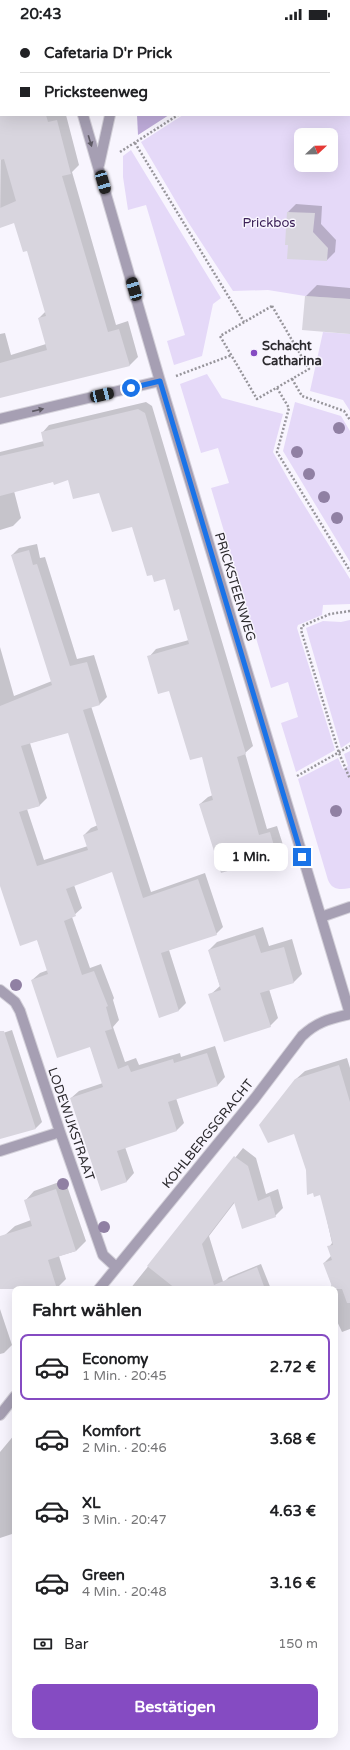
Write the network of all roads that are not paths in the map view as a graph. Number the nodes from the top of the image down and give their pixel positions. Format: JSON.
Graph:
{"nodes":[{"id":1,"x":83,"y":116,"type":"edge"},
{"id":2,"x":110,"y":116,"type":"edge"},
{"id":3,"x":98,"y":167,"type":"junction"},
{"id":4,"x":160,"y":381,"type":"junction"},
{"id":5,"x":0,"y":419,"type":"edge"},
{"id":6,"x":350,"y":907,"type":"edge"},
{"id":7,"x":320,"y":917,"type":"junction"},
{"id":8,"x":0,"y":990,"type":"edge"},
{"id":9,"x":350,"y":1014,"type":"edge"},
{"id":10,"x":60,"y":1132,"type":"junction"},
{"id":11,"x":0,"y":1151,"type":"edge"},
{"id":12,"x":116,"y":1267,"type":"junction"},
{"id":13,"x":101,"y":1286,"type":"edge"},
{"id":14,"x":12,"y":1400,"type":"edge"},
{"id":15,"x":0,"y":1415,"type":"edge"}],
"edges":[{"from":1,"to":3,"type":"street","name":"PRICKSTEENWEG","one_way":true},
{"from":2,"to":3,"type":"street","name":"PRICKSTEENWEG"},
{"from":3,"to":4,"type":"street","name":"PRICKSTEENWEG"},
{"from":5,"to":4,"type":"street","one_way":true},
{"from":4,"to":7,"type":"street","name":"PRICKSTEENWEG"},
{"from":6,"to":7,"type":"street"},
{"from":7,"to":9,"type":"street","name":"PRICKSTEENWEG"},
{"from":8,"to":10,"type":"street","name":"LODEWIJKSTRAAT"},
{"from":9,"to":12,"type":"street","name":"KOHLBERGSGRACHT"},
{"from":10,"to":11,"type":"street"},
{"from":10,"to":12,"type":"street","name":"LODEWIJKSTRAAT"},
{"from":12,"to":13,"type":"street","name":"KOHLBERGSGRACHT"},
{"from":14,"to":15,"type":"street"}]}
